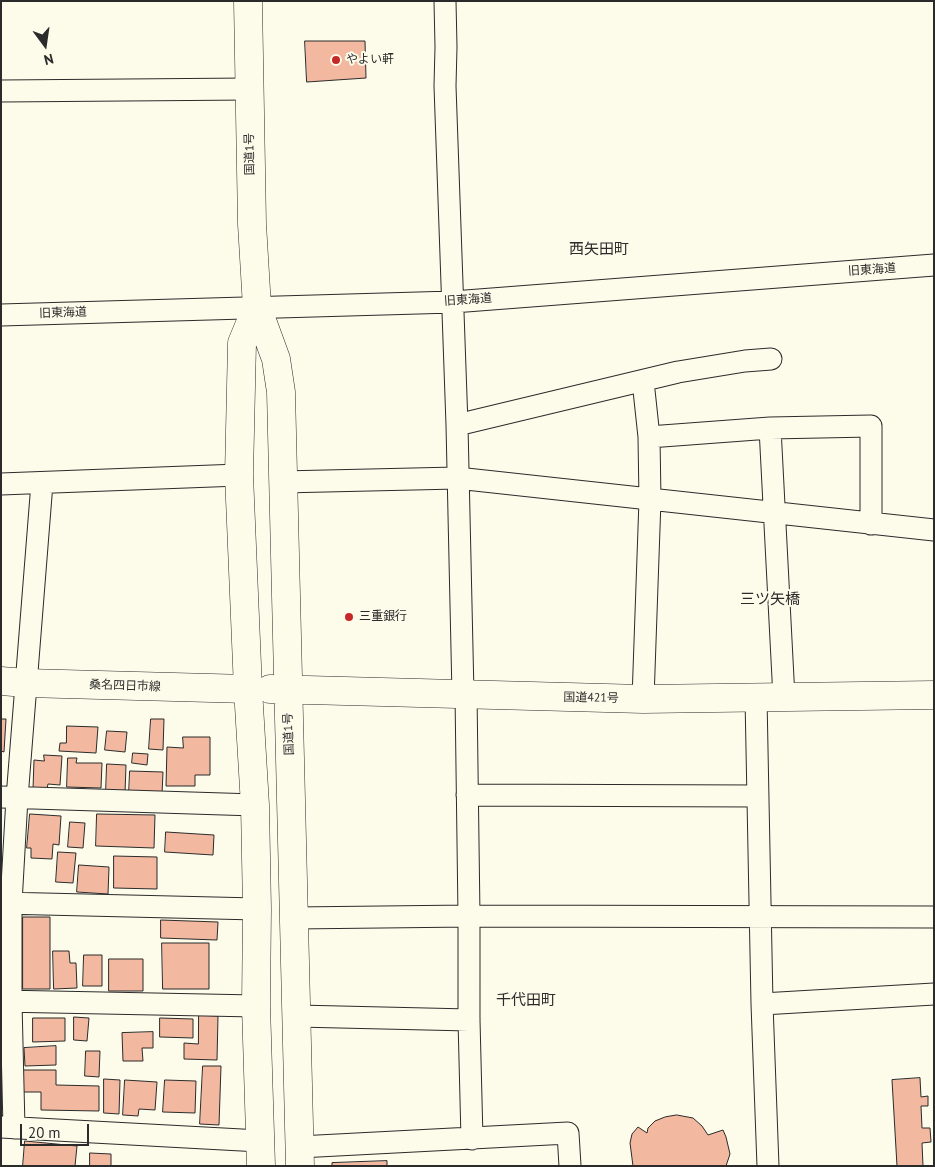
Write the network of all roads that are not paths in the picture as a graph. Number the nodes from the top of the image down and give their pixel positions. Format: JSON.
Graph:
{"nodes":[{"id":1,"x":248,"y":1,"type":"edge"},
{"id":2,"x":445,"y":1,"type":"edge"},
{"id":3,"x":250,"y":89,"type":"junction"},
{"id":4,"x":1,"y":91,"type":"edge"},
{"id":5,"x":934,"y":265,"type":"edge"},
{"id":6,"x":453,"y":302,"type":"junction"},
{"id":7,"x":257,"y":307,"type":"junction"},
{"id":8,"x":1,"y":315,"type":"edge"},
{"id":9,"x":771,"y":359,"type":"dead end"},
{"id":10,"x":643,"y":381,"type":"junction"},
{"id":11,"x":457,"y":425,"type":"junction"},
{"id":12,"x":770,"y":428,"type":"junction"},
{"id":13,"x":649,"y":437,"type":"junction"},
{"id":14,"x":239,"y":475,"type":"junction"},
{"id":15,"x":458,"y":478,"type":"junction"},
{"id":16,"x":282,"y":482,"type":"junction"},
{"id":17,"x":42,"y":483,"type":"junction"},
{"id":18,"x":1,"y":484,"type":"edge"},
{"id":19,"x":650,"y":500,"type":"junction"},
{"id":20,"x":774,"y":513,"type":"junction"},
{"id":21,"x":871,"y":524,"type":"junction"},
{"id":22,"x":934,"y":530,"type":"edge"},
{"id":23,"x":14,"y":682,"type":"edge"},
{"id":24,"x":248,"y":689,"type":"junction"},
{"id":25,"x":288,"y":690,"type":"junction"},
{"id":26,"x":464,"y":694,"type":"junction"},
{"id":27,"x":934,"y":695,"type":"edge"},
{"id":28,"x":756,"y":698,"type":"junction"},
{"id":29,"x":784,"y":698,"type":"junction"},
{"id":30,"x":643,"y":699,"type":"junction"},
{"id":31,"x":467,"y":795,"type":"junction"},
{"id":32,"x":758,"y":796,"type":"junction"},
{"id":33,"x":9,"y":797,"type":"edge"},
{"id":34,"x":255,"y":804,"type":"junction"},
{"id":35,"x":6,"y":903,"type":"edge"},
{"id":36,"x":257,"y":909,"type":"junction"},
{"id":37,"x":469,"y":916,"type":"junction"},
{"id":38,"x":761,"y":917,"type":"junction"},
{"id":39,"x":934,"y":917,"type":"edge"},
{"id":40,"x":294,"y":918,"type":"junction"},
{"id":41,"x":934,"y":994,"type":"edge"},
{"id":42,"x":6,"y":1002,"type":"edge"},
{"id":43,"x":762,"y":1004,"type":"junction"},
{"id":44,"x":256,"y":1006,"type":"junction"},
{"id":45,"x":297,"y":1016,"type":"junction"},
{"id":46,"x":469,"y":1020,"type":"junction"},
{"id":47,"x":7,"y":1127,"type":"edge"},
{"id":48,"x":472,"y":1139,"type":"junction"},
{"id":49,"x":261,"y":1154,"type":"edge"},
{"id":50,"x":299,"y":1156,"type":"edge"},
{"id":51,"x":570,"y":1166,"type":"edge"},
{"id":52,"x":768,"y":1166,"type":"edge"}],
"edges":[{"from":1,"to":3,"type":"main road","name":"国道1号"},
{"from":2,"to":6,"type":"street"},
{"from":3,"to":4,"type":"street"},
{"from":3,"to":7,"type":"main road","name":"国道1号"},
{"from":5,"to":6,"type":"street","name":"旧東海道"},
{"from":6,"to":7,"type":"street","name":"旧東海道"},
{"from":6,"to":11,"type":"street"},
{"from":7,"to":8,"type":"street","name":"旧東海道"},
{"from":7,"to":14,"type":"main road","name":"国道1号"},
{"from":7,"to":16,"type":"main road","name":"国道1号"},
{"from":9,"to":10,"type":"street"},
{"from":10,"to":11,"type":"street"},
{"from":10,"to":13,"type":"street"},
{"from":11,"to":15,"type":"street"},
{"from":12,"to":13,"type":"street"},
{"from":12,"to":20,"type":"street"},
{"from":12,"to":21,"type":"street"},
{"from":13,"to":19,"type":"street"},
{"from":14,"to":17,"type":"street"},
{"from":14,"to":24,"type":"main road","name":"国道1号"},
{"from":15,"to":16,"type":"street"},
{"from":15,"to":19,"type":"street"},
{"from":15,"to":26,"type":"street"},
{"from":16,"to":25,"type":"main road","name":"国道1号"},
{"from":17,"to":18,"type":"street"},
{"from":17,"to":23,"type":"street"},
{"from":19,"to":20,"type":"street"},
{"from":19,"to":30,"type":"street"},
{"from":20,"to":21,"type":"street"},
{"from":20,"to":29,"type":"street"},
{"from":21,"to":22,"type":"street"},
{"from":23,"to":24,"type":"main road","name":"桑名四日市線"},
{"from":23,"to":33,"type":"street"},
{"from":24,"to":25,"type":"main road","name":"国道421号"},
{"from":24,"to":34,"type":"main road","name":"国道1号"},
{"from":25,"to":26,"type":"main road","name":"国道421号"},
{"from":25,"to":40,"type":"main road","name":"国道1号"},
{"from":26,"to":30,"type":"main road","name":"国道421号"},
{"from":26,"to":31,"type":"street"},
{"from":27,"to":29,"type":"main road","name":"国道421号"},
{"from":28,"to":29,"type":"main road","name":"国道421号"},
{"from":28,"to":30,"type":"main road","name":"国道421号"},
{"from":28,"to":32,"type":"street"},
{"from":31,"to":32,"type":"street"},
{"from":31,"to":37,"type":"street"},
{"from":32,"to":38,"type":"street"},
{"from":33,"to":34,"type":"street"},
{"from":33,"to":35,"type":"street"},
{"from":34,"to":36,"type":"main road","name":"国道1号"},
{"from":35,"to":36,"type":"street"},
{"from":35,"to":42,"type":"street"},
{"from":36,"to":44,"type":"main road","name":"国道1号"},
{"from":37,"to":38,"type":"street"},
{"from":37,"to":40,"type":"street"},
{"from":37,"to":46,"type":"street"},
{"from":38,"to":39,"type":"street"},
{"from":38,"to":43,"type":"street"},
{"from":40,"to":45,"type":"main road","name":"国道1号"},
{"from":41,"to":43,"type":"street"},
{"from":42,"to":44,"type":"street"},
{"from":42,"to":47,"type":"street"},
{"from":43,"to":52,"type":"street"},
{"from":44,"to":49,"type":"main road","name":"国道1号"},
{"from":45,"to":46,"type":"street"},
{"from":45,"to":50,"type":"main road","name":"国道1号"},
{"from":46,"to":48,"type":"street"},
{"from":47,"to":49,"type":"street"},
{"from":48,"to":50,"type":"street"},
{"from":48,"to":51,"type":"street"}]}
